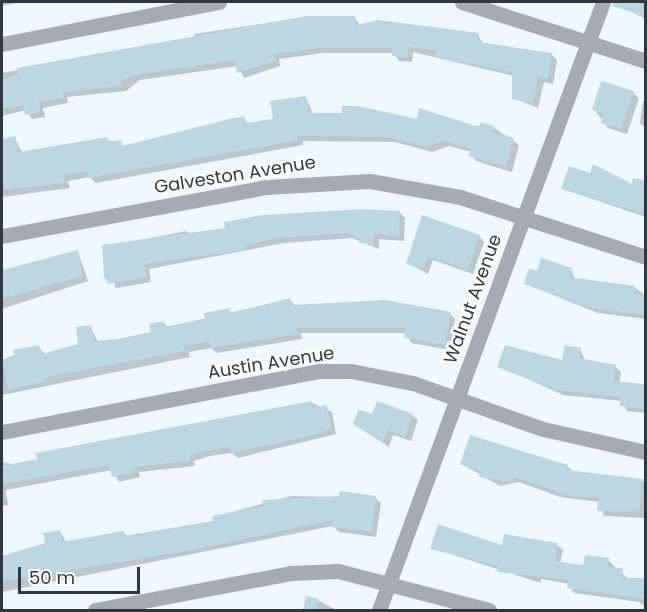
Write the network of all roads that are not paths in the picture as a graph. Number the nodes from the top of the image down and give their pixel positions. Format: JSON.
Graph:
{"nodes":[{"id":1,"x":219,"y":2,"type":"edge"},
{"id":2,"x":462,"y":2,"type":"edge"},
{"id":3,"x":603,"y":2,"type":"edge"},
{"id":4,"x":589,"y":41,"type":"junction"},
{"id":5,"x":2,"y":44,"type":"edge"},
{"id":6,"x":645,"y":61,"type":"edge"},
{"id":7,"x":523,"y":218,"type":"junction"},
{"id":8,"x":2,"y":236,"type":"edge"},
{"id":9,"x":645,"y":257,"type":"edge"},
{"id":10,"x":456,"y":399,"type":"junction"},
{"id":11,"x":2,"y":432,"type":"edge"},
{"id":12,"x":645,"y":452,"type":"edge"},
{"id":13,"x":389,"y":581,"type":"junction"},
{"id":14,"x":95,"y":610,"type":"edge"},
{"id":15,"x":379,"y":610,"type":"edge"},
{"id":16,"x":489,"y":610,"type":"edge"}],
"edges":[{"from":1,"to":5,"type":"street"},
{"from":2,"to":4,"type":"street"},
{"from":3,"to":4,"type":"street","name":"Walnut Avenue"},
{"from":4,"to":6,"type":"street"},
{"from":4,"to":7,"type":"street","name":"Walnut Avenue"},
{"from":7,"to":8,"type":"street","name":"Galveston Avenue"},
{"from":7,"to":9,"type":"street","name":"Galveston Avenue"},
{"from":7,"to":10,"type":"street","name":"Walnut Avenue"},
{"from":10,"to":11,"type":"street","name":"Austin Avenue"},
{"from":10,"to":12,"type":"street","name":"Austin Avenue"},
{"from":10,"to":13,"type":"street","name":"Walnut Avenue"},
{"from":13,"to":14,"type":"street"},
{"from":13,"to":15,"type":"street","name":"Walnut Avenue"},
{"from":13,"to":16,"type":"street"}]}
